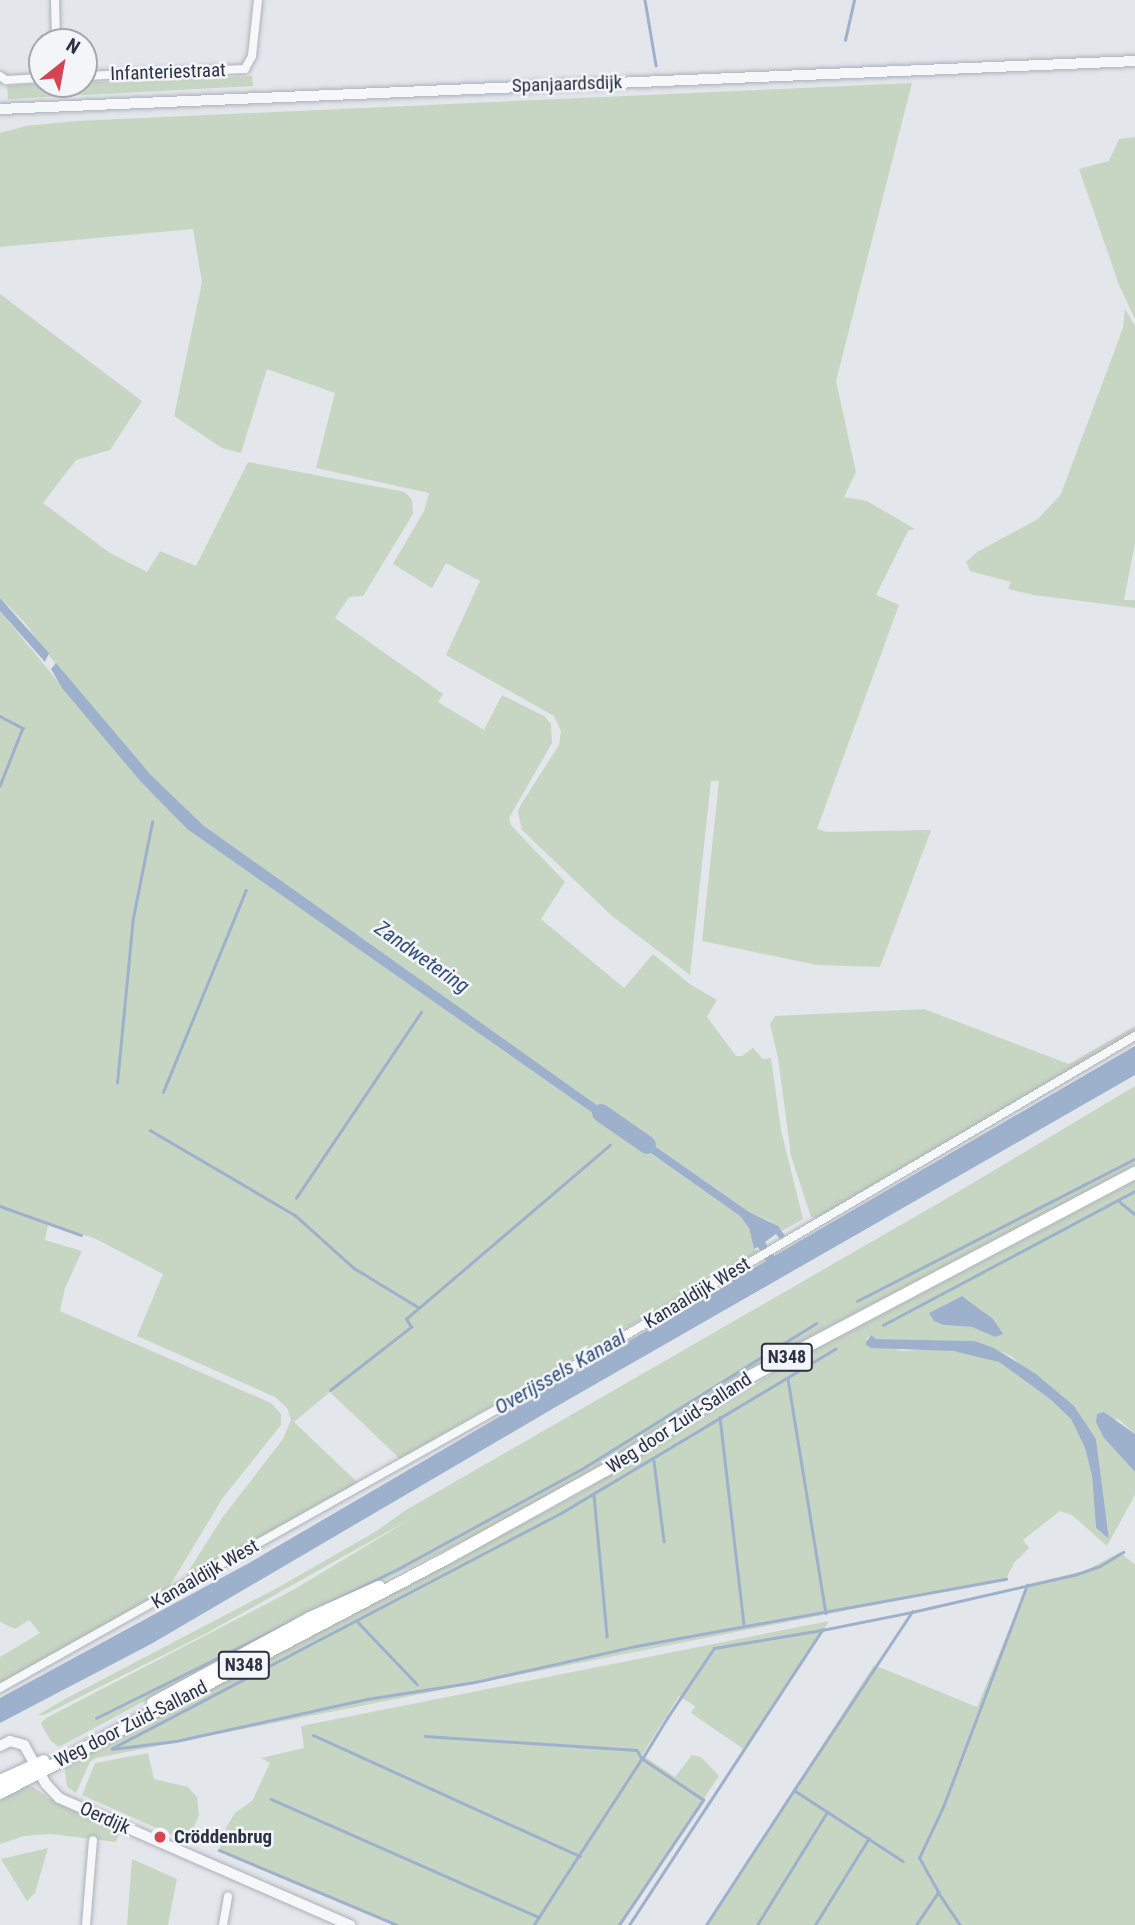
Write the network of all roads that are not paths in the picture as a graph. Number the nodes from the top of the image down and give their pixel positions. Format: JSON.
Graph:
{"nodes":[{"id":1,"x":55,"y":0,"type":"edge"},
{"id":2,"x":258,"y":0,"type":"edge"},
{"id":3,"x":56,"y":28,"type":"edge"},
{"id":4,"x":1135,"y":61,"type":"edge"},
{"id":5,"x":98,"y":75,"type":"edge"},
{"id":6,"x":0,"y":76,"type":"edge"},
{"id":7,"x":28,"y":79,"type":"edge"},
{"id":8,"x":0,"y":108,"type":"edge"},
{"id":9,"x":1135,"y":1035,"type":"edge"},
{"id":10,"x":1135,"y":1173,"type":"edge"},
{"id":11,"x":0,"y":1688,"type":"edge"},
{"id":12,"x":0,"y":1746,"type":"edge"},
{"id":13,"x":38,"y":1768,"type":"junction"},
{"id":14,"x":0,"y":1781,"type":"edge"},
{"id":15,"x":0,"y":1793,"type":"edge"},
{"id":16,"x":93,"y":1840,"type":"dead end"},
{"id":17,"x":228,"y":1896,"type":"dead end"},
{"id":18,"x":86,"y":1925,"type":"edge"},
{"id":19,"x":223,"y":1925,"type":"edge"},
{"id":20,"x":350,"y":1925,"type":"edge"}],
"edges":[{"from":1,"to":3,"type":"street"},
{"from":2,"to":5,"type":"street","name":"Infanteriestraat"},
{"from":4,"to":8,"type":"street","name":"Spanjaardsdijk"},
{"from":6,"to":7,"type":"street"},
{"from":9,"to":11,"type":"street","name":"Kanaaldijk West"},
{"from":10,"to":13,"type":"main road","name":"Weg door Zuid-Salland","number":"N348"},
{"from":12,"to":13,"type":"street","name":"Oerdijk"},
{"from":13,"to":14,"type":"main road","name":"Weg door Zuid-Salland","number":"N348"},
{"from":13,"to":15,"type":"main road","name":"Weg door Zuid-Salland","number":"N348"},
{"from":13,"to":20,"type":"street","name":"Oerdijk"},
{"from":16,"to":18,"type":"street"},
{"from":17,"to":19,"type":"street"}]}
